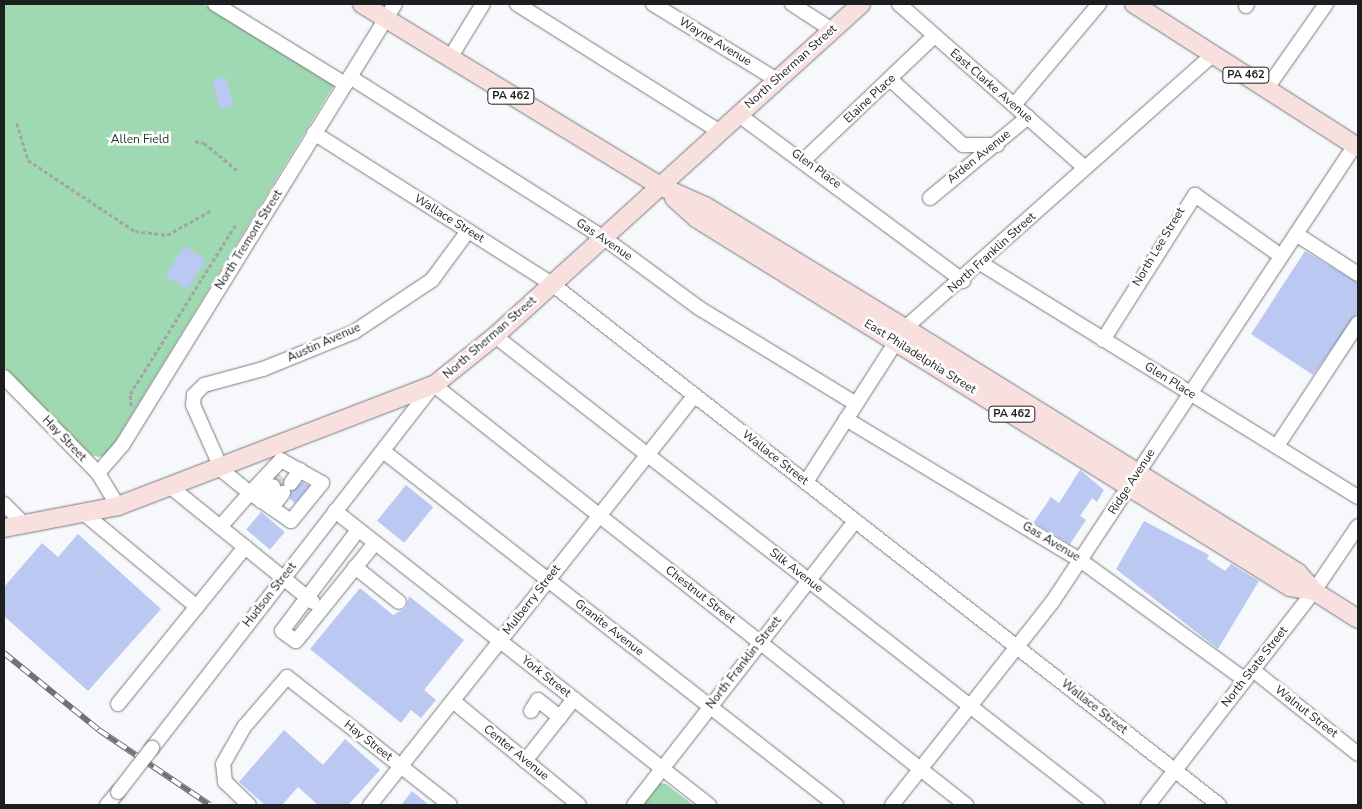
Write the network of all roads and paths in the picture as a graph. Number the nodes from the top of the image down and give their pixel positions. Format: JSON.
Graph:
{"nodes":[{"id":1,"x":215,"y":4,"type":"edge"},
{"id":2,"x":362,"y":4,"type":"edge"},
{"id":3,"x":483,"y":4,"type":"edge"},
{"id":4,"x":517,"y":4,"type":"edge"},
{"id":5,"x":653,"y":4,"type":"edge"},
{"id":6,"x":792,"y":4,"type":"edge"},
{"id":7,"x":860,"y":4,"type":"edge"},
{"id":8,"x":899,"y":4,"type":"edge"},
{"id":9,"x":1099,"y":4,"type":"edge"},
{"id":10,"x":1134,"y":4,"type":"edge"},
{"id":11,"x":1326,"y":4,"type":"edge"},
{"id":12,"x":390,"y":11,"type":"edge"},
{"id":13,"x":832,"y":30,"type":"junction"},
{"id":14,"x":934,"y":36,"type":"junction"},
{"id":15,"x":1214,"y":54,"type":"junction"},
{"id":16,"x":450,"y":58,"type":"junction"},
{"id":17,"x":348,"y":80,"type":"junction"},
{"id":18,"x":777,"y":80,"type":"junction"},
{"id":19,"x":891,"y":80,"type":"junction"},
{"id":20,"x":1267,"y":88,"type":"junction"},
{"id":21,"x":1014,"y":105,"type":"junction"},
{"id":22,"x":739,"y":115,"type":"junction"},
{"id":23,"x":1028,"y":117,"type":"junction"},
{"id":24,"x":17,"y":123,"type":"dead end"},
{"id":25,"x":720,"y":132,"type":"junction"},
{"id":26,"x":314,"y":133,"type":"junction"},
{"id":27,"x":195,"y":141,"type":"dead end"},
{"id":28,"x":997,"y":145,"type":"junction"},
{"id":29,"x":1356,"y":146,"type":"edge"},
{"id":30,"x":804,"y":160,"type":"junction"},
{"id":31,"x":1084,"y":167,"type":"junction"},
{"id":32,"x":238,"y":171,"type":"dead end"},
{"id":33,"x":660,"y":186,"type":"junction"},
{"id":34,"x":930,"y":198,"type":"dead end"},
{"id":35,"x":212,"y":210,"type":"dead end"},
{"id":36,"x":235,"y":225,"type":"dead end"},
{"id":37,"x":468,"y":231,"type":"junction"},
{"id":38,"x":1296,"y":234,"type":"junction"},
{"id":39,"x":604,"y":238,"type":"junction"},
{"id":40,"x":1281,"y":256,"type":"junction"},
{"id":41,"x":982,"y":264,"type":"junction"},
{"id":42,"x":1358,"y":274,"type":"edge"},
{"id":43,"x":963,"y":281,"type":"junction"},
{"id":44,"x":552,"y":284,"type":"junction"},
{"id":45,"x":1358,"y":323,"type":"edge"},
{"id":46,"x":900,"y":335,"type":"junction"},
{"id":47,"x":495,"y":336,"type":"junction"},
{"id":48,"x":1103,"y":340,"type":"junction"},
{"id":49,"x":4,"y":377,"type":"edge"},
{"id":50,"x":434,"y":385,"type":"junction"},
{"id":51,"x":1189,"y":394,"type":"junction"},
{"id":52,"x":695,"y":395,"type":"junction"},
{"id":53,"x":856,"y":404,"type":"junction"},
{"id":54,"x":126,"y":415,"type":"dead end"},
{"id":55,"x":846,"y":419,"type":"junction"},
{"id":56,"x":1277,"y":446,"type":"junction"},
{"id":57,"x":382,"y":451,"type":"junction"},
{"id":58,"x":647,"y":455,"type":"junction"},
{"id":59,"x":222,"y":470,"type":"junction"},
{"id":60,"x":98,"y":473,"type":"junction"},
{"id":61,"x":283,"y":473,"type":"junction"},
{"id":62,"x":1134,"y":480,"type":"junction"},
{"id":63,"x":806,"y":482,"type":"junction"},
{"id":64,"x":172,"y":488,"type":"junction"},
{"id":65,"x":1358,"y":497,"type":"edge"},
{"id":66,"x":261,"y":501,"type":"junction"},
{"id":67,"x":4,"y":504,"type":"edge"},
{"id":68,"x":118,"y":506,"type":"junction"},
{"id":69,"x":336,"y":512,"type":"junction"},
{"id":70,"x":86,"y":516,"type":"junction"},
{"id":71,"x":599,"y":516,"type":"junction"},
{"id":72,"x":855,"y":521,"type":"junction"},
{"id":73,"x":23,"y":523,"type":"junction"},
{"id":74,"x":220,"y":526,"type":"junction"},
{"id":75,"x":1358,"y":526,"type":"edge"},
{"id":76,"x":4,"y":528,"type":"edge"},
{"id":77,"x":358,"y":530,"type":"junction"},
{"id":78,"x":375,"y":543,"type":"junction"},
{"id":79,"x":245,"y":547,"type":"junction"},
{"id":80,"x":1080,"y":560,"type":"junction"},
{"id":81,"x":356,"y":567,"type":"junction"},
{"id":82,"x":283,"y":579,"type":"junction"},
{"id":83,"x":548,"y":580,"type":"junction"},
{"id":84,"x":808,"y":581,"type":"junction"},
{"id":85,"x":1314,"y":591,"type":"junction"},
{"id":86,"x":308,"y":598,"type":"junction"},
{"id":87,"x":399,"y":602,"type":"dead end"},
{"id":88,"x":197,"y":607,"type":"junction"},
{"id":89,"x":322,"y":609,"type":"junction"},
{"id":90,"x":1358,"y":619,"type":"edge"},
{"id":91,"x":500,"y":641,"type":"junction"},
{"id":92,"x":760,"y":643,"type":"junction"},
{"id":93,"x":1018,"y":648,"type":"junction"},
{"id":94,"x":1249,"y":675,"type":"junction"},
{"id":95,"x":574,"y":700,"type":"junction"},
{"id":96,"x":453,"y":701,"type":"junction"},
{"id":97,"x":118,"y":704,"type":"dead end"},
{"id":98,"x":710,"y":707,"type":"junction"},
{"id":99,"x":970,"y":707,"type":"junction"},
{"id":100,"x":531,"y":711,"type":"dead end"},
{"id":101,"x":560,"y":717,"type":"junction"},
{"id":102,"x":1358,"y":754,"type":"edge"},
{"id":103,"x":525,"y":761,"type":"junction"},
{"id":104,"x":401,"y":767,"type":"junction"},
{"id":105,"x":662,"y":769,"type":"junction"},
{"id":106,"x":920,"y":769,"type":"junction"},
{"id":107,"x":1175,"y":770,"type":"junction"},
{"id":108,"x":107,"y":805,"type":"edge"},
{"id":109,"x":249,"y":805,"type":"edge"},
{"id":110,"x":370,"y":805,"type":"edge"},
{"id":111,"x":450,"y":805,"type":"edge"},
{"id":112,"x":579,"y":805,"type":"edge"},
{"id":113,"x":634,"y":805,"type":"edge"},
{"id":114,"x":709,"y":805,"type":"edge"},
{"id":115,"x":836,"y":805,"type":"edge"},
{"id":116,"x":892,"y":805,"type":"edge"},
{"id":117,"x":966,"y":805,"type":"edge"},
{"id":118,"x":1097,"y":805,"type":"edge"},
{"id":119,"x":1148,"y":805,"type":"edge"},
{"id":120,"x":1219,"y":805,"type":"edge"}],
"edges":[{"from":1,"to":17,"type":"street","name":"Gas Avenue"},
{"from":2,"to":12,"type":"main road","name":"East Philadelphia Street","number":"PA 462"},
{"from":3,"to":16,"type":"street"},
{"from":4,"to":25,"type":"street"},
{"from":5,"to":18,"type":"street","name":"Wayne Avenue"},
{"from":6,"to":13,"type":"street"},
{"from":7,"to":13,"type":"main road","name":"North Sherman Street"},
{"from":8,"to":14,"type":"street","name":"East Clarke Avenue"},
{"from":9,"to":21,"type":"street"},
{"from":10,"to":15,"type":"main road","number":"PA 462"},
{"from":11,"to":20,"type":"street"},
{"from":12,"to":16,"type":"main road","name":"East Philadelphia Street","number":"PA 462"},
{"from":12,"to":17,"type":"street","name":"North Tremont Street"},
{"from":13,"to":18,"type":"main road","name":"North Sherman Street"},
{"from":14,"to":19,"type":"street","name":"Elaine Place"},
{"from":14,"to":21,"type":"street","name":"East Clarke Avenue"},
{"from":15,"to":20,"type":"main road","number":"PA 462"},
{"from":15,"to":31,"type":"street","name":"North Franklin Street"},
{"from":16,"to":33,"type":"main road","name":"East Philadelphia Street","number":"PA 462"},
{"from":17,"to":26,"type":"street","name":"North Tremont Street"},
{"from":17,"to":39,"type":"street","name":"Gas Avenue"},
{"from":18,"to":22,"type":"main road","name":"North Sherman Street"},
{"from":19,"to":28,"type":"street"},
{"from":19,"to":30,"type":"street","name":"Elaine Place"},
{"from":20,"to":29,"type":"main road","number":"PA 462"},
{"from":21,"to":23,"type":"street","name":"East Clarke Avenue"},
{"from":22,"to":25,"type":"main road","name":"North Sherman Street"},
{"from":22,"to":30,"type":"street","name":"Glen Place"},
{"from":23,"to":28,"type":"street","name":"Arden Avenue"},
{"from":23,"to":31,"type":"street","name":"East Clarke Avenue"},
{"from":24,"to":35,"type":"path"},
{"from":25,"to":33,"type":"main road","name":"North Sherman Street"},
{"from":26,"to":37,"type":"street","name":"Wallace Street"},
{"from":26,"to":60,"type":"street","name":"North Tremont Street"},
{"from":27,"to":32,"type":"path"},
{"from":28,"to":34,"type":"street","name":"Arden Avenue"},
{"from":29,"to":38,"type":"street","name":"Ridge Avenue"},
{"from":30,"to":43,"type":"street","name":"Glen Place"},
{"from":31,"to":41,"type":"street","name":"North Franklin Street"},
{"from":33,"to":39,"type":"main road","name":"North Sherman Street"},
{"from":33,"to":46,"type":"main road","name":"East Philadelphia Street","number":"PA 462"},
{"from":36,"to":54,"type":"path"},
{"from":37,"to":44,"type":"street","name":"Wallace Street"},
{"from":37,"to":59,"type":"street","name":"Austin Avenue"},
{"from":38,"to":40,"type":"street","name":"Ridge Avenue"},
{"from":38,"to":42,"type":"street"},
{"from":39,"to":44,"type":"main road","name":"North Sherman Street"},
{"from":39,"to":53,"type":"street","name":"Gas Avenue"},
{"from":40,"to":48,"type":"street","name":"North Lee Street"},
{"from":40,"to":51,"type":"street","name":"Ridge Avenue"},
{"from":41,"to":43,"type":"street","name":"North Franklin Street"},
{"from":41,"to":48,"type":"street","name":"Glen Place"},
{"from":43,"to":46,"type":"street","name":"North Franklin Street"},
{"from":44,"to":47,"type":"main road","name":"North Sherman Street"},
{"from":44,"to":52,"type":"street","name":"Wallace Street"},
{"from":45,"to":56,"type":"street"},
{"from":46,"to":53,"type":"street","name":"North Franklin Street"},
{"from":46,"to":62,"type":"main road","name":"East Philadelphia Street","number":"PA 462"},
{"from":47,"to":50,"type":"main road","name":"North Sherman Street"},
{"from":47,"to":58,"type":"street","name":"Silk Avenue"},
{"from":48,"to":51,"type":"street","name":"Glen Place"},
{"from":49,"to":60,"type":"street","name":"Hay Street"},
{"from":50,"to":57,"type":"street","name":"Hudson Street"},
{"from":50,"to":61,"type":"main road","name":"North Sherman Street"},
{"from":50,"to":71,"type":"street","name":"Chestnut Street"},
{"from":51,"to":56,"type":"street","name":"Glen Place"},
{"from":51,"to":62,"type":"street","name":"Ridge Avenue"},
{"from":52,"to":58,"type":"street","name":"Mulberry Street"},
{"from":52,"to":63,"type":"street","name":"Wallace Street"},
{"from":53,"to":55,"type":"street","name":"North Franklin Street"},
{"from":55,"to":63,"type":"street","name":"North Franklin Street"},
{"from":55,"to":80,"type":"street","name":"Gas Avenue"},
{"from":56,"to":65,"type":"street","name":"Glen Place"},
{"from":57,"to":69,"type":"street","name":"Hudson Street"},
{"from":57,"to":83,"type":"street","name":"Granite Avenue"},
{"from":58,"to":71,"type":"street","name":"Mulberry Street"},
{"from":58,"to":84,"type":"street","name":"Silk Avenue"},
{"from":59,"to":61,"type":"main road","name":"North Sherman Street"},
{"from":59,"to":64,"type":"main road","name":"North Sherman Street"},
{"from":59,"to":66,"type":"street"},
{"from":60,"to":68,"type":"street","name":"Hay Street"},
{"from":61,"to":66,"type":"street"},
{"from":61,"to":66,"type":"street"},
{"from":61,"to":66,"type":"street"},
{"from":62,"to":80,"type":"street","name":"Ridge Avenue"},
{"from":62,"to":85,"type":"main road","name":"East Philadelphia Street","number":"PA 462"},
{"from":63,"to":72,"type":"street","name":"Wallace Street"},
{"from":64,"to":68,"type":"main road","name":"North Sherman Street"},
{"from":64,"to":74,"type":"street"},
{"from":66,"to":74,"type":"street"},
{"from":67,"to":73,"type":"street"},
{"from":68,"to":70,"type":"main road","name":"North Sherman Street"},
{"from":69,"to":77,"type":"street","name":"York Street"},
{"from":69,"to":82,"type":"street","name":"Hudson Street"},
{"from":70,"to":73,"type":"main road","name":"North Sherman Street"},
{"from":70,"to":88,"type":"street"},
{"from":71,"to":83,"type":"street","name":"Mulberry Street"},
{"from":71,"to":92,"type":"street","name":"Chestnut Street"},
{"from":72,"to":84,"type":"street","name":"North Franklin Street"},
{"from":72,"to":93,"type":"street","name":"Wallace Street"},
{"from":73,"to":76,"type":"main road","name":"North Sherman Street"},
{"from":74,"to":79,"type":"street"},
{"from":75,"to":85,"type":"street","name":"North State Street"},
{"from":77,"to":78,"type":"street","name":"York Street"},
{"from":77,"to":86,"type":"street"},
{"from":78,"to":81,"type":"street"},
{"from":78,"to":91,"type":"street","name":"York Street"},
{"from":79,"to":82,"type":"street"},
{"from":79,"to":88,"type":"street"},
{"from":80,"to":93,"type":"street","name":"Ridge Avenue"},
{"from":80,"to":94,"type":"street","name":"Gas Avenue"},
{"from":81,"to":87,"type":"street"},
{"from":81,"to":89,"type":"street"},
{"from":82,"to":86,"type":"street"},
{"from":82,"to":108,"type":"street","name":"Hudson Street","bridge":true},
{"from":83,"to":91,"type":"street","name":"Mulberry Street"},
{"from":83,"to":98,"type":"street","name":"Granite Avenue"},
{"from":84,"to":92,"type":"street","name":"North Franklin Street"},
{"from":84,"to":99,"type":"street","name":"Silk Avenue"},
{"from":85,"to":90,"type":"main road","name":"East Philadelphia Street","number":"PA 462"},
{"from":85,"to":94,"type":"street","name":"North State Street"},
{"from":86,"to":89,"type":"street"},
{"from":86,"to":89,"type":"street"},
{"from":88,"to":97,"type":"street"},
{"from":91,"to":95,"type":"street","name":"York Street"},
{"from":91,"to":96,"type":"street","name":"Mulberry Street"},
{"from":92,"to":98,"type":"street","name":"North Franklin Street"},
{"from":92,"to":106,"type":"street","name":"Chestnut Street"},
{"from":93,"to":99,"type":"street","name":"Ridge Avenue"},
{"from":93,"to":107,"type":"street","name":"Wallace Street"},
{"from":94,"to":102,"type":"street","name":"Walnut Street"},
{"from":94,"to":107,"type":"street","name":"North State Street"},
{"from":95,"to":101,"type":"street"},
{"from":95,"to":105,"type":"street","name":"York Street"},
{"from":96,"to":103,"type":"street","name":"Center Avenue"},
{"from":96,"to":104,"type":"street","name":"Mulberry Street"},
{"from":98,"to":105,"type":"street","name":"North Franklin Street"},
{"from":98,"to":115,"type":"street","name":"Granite Avenue"},
{"from":99,"to":106,"type":"street","name":"Ridge Avenue"},
{"from":99,"to":118,"type":"street","name":"Silk Avenue"},
{"from":100,"to":101,"type":"street"},
{"from":101,"to":103,"type":"street"},
{"from":103,"to":112,"type":"street","name":"Center Avenue"},
{"from":104,"to":109,"type":"street","name":"Hay Street"},
{"from":104,"to":110,"type":"street","name":"Mulberry Street"},
{"from":104,"to":111,"type":"street","name":"Hay Street"},
{"from":105,"to":113,"type":"street","name":"North Franklin Street"},
{"from":105,"to":114,"type":"street","name":"York Street"},
{"from":106,"to":116,"type":"street","name":"Ridge Avenue"},
{"from":106,"to":117,"type":"street","name":"Chestnut Street"},
{"from":107,"to":119,"type":"street","name":"North State Street"},
{"from":107,"to":120,"type":"street","name":"Wallace Street"}]}
